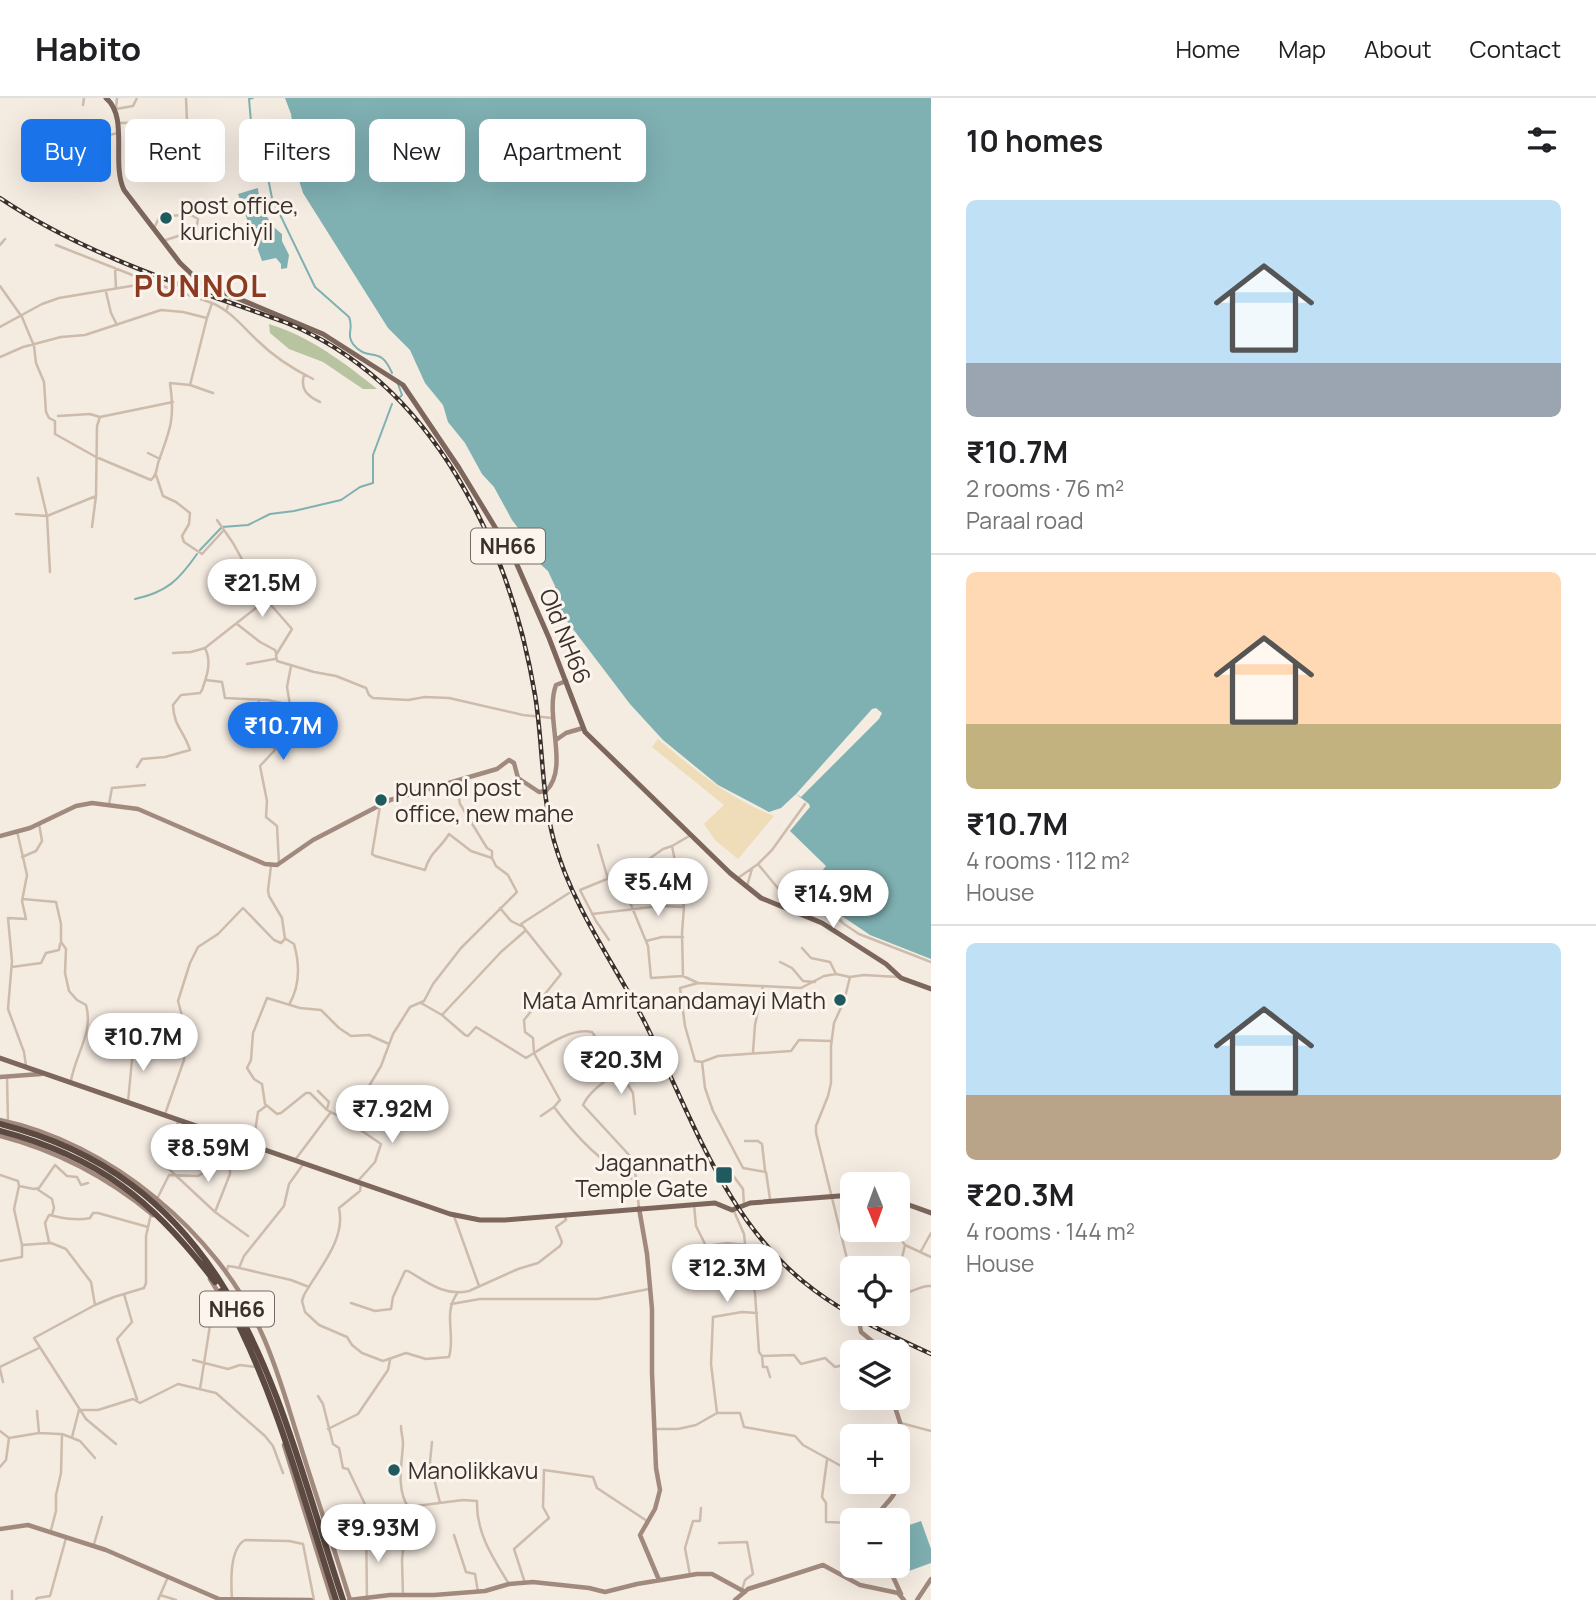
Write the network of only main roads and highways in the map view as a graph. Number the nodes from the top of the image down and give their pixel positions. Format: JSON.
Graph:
{"nodes":[{"id":1,"x":106,"y":98,"type":"edge"},
{"id":2,"x":566,"y":681,"type":"junction"},
{"id":3,"x":583,"y":729,"type":"junction"},
{"id":4,"x":556,"y":741,"type":"junction"},
{"id":5,"x":0,"y":836,"type":"edge"},
{"id":6,"x":931,"y":989,"type":"edge"},
{"id":7,"x":0,"y":1058,"type":"edge"},
{"id":8,"x":46,"y":1073,"type":"junction"},
{"id":9,"x":0,"y":1077,"type":"edge"},
{"id":10,"x":0,"y":1122,"type":"edge"},
{"id":11,"x":0,"y":1135,"type":"edge"},
{"id":12,"x":840,"y":1196,"type":"edge"},
{"id":13,"x":910,"y":1206,"type":"edge"},
{"id":14,"x":639,"y":1208,"type":"junction"},
{"id":15,"x":931,"y":1213,"type":"edge"},
{"id":16,"x":860,"y":1326,"type":"dead end"},
{"id":17,"x":871,"y":1340,"type":"edge"},
{"id":18,"x":896,"y":1410,"type":"edge"},
{"id":19,"x":881,"y":1508,"type":"edge"},
{"id":20,"x":0,"y":1529,"type":"edge"},
{"id":21,"x":893,"y":1578,"type":"edge"},
{"id":22,"x":931,"y":1579,"type":"edge"},
{"id":23,"x":659,"y":1580,"type":"junction"},
{"id":24,"x":743,"y":1591,"type":"junction"},
{"id":25,"x":900,"y":1596,"type":"edge"},
{"id":26,"x":367,"y":1599,"type":"edge"},
{"id":27,"x":232,"y":1600,"type":"edge"},
{"id":28,"x":313,"y":1600,"type":"edge"},
{"id":29,"x":334,"y":1600,"type":"edge"},
{"id":30,"x":347,"y":1600,"type":"edge"},
{"id":31,"x":735,"y":1600,"type":"edge"},
{"id":32,"x":917,"y":1600,"type":"edge"}],
"edges":[{"from":1,"to":2,"type":"main road","name":"Old NH66","number":"NH66"},
{"from":2,"to":3,"type":"main road","name":"Old NH66","number":"NH66"},
{"from":2,"to":4,"type":"main road"},
{"from":3,"to":4,"type":"main road"},
{"from":3,"to":6,"type":"main road","name":"Old NH66","number":"NH66"},
{"from":4,"to":5,"type":"main road"},
{"from":7,"to":8,"type":"main road"},
{"from":8,"to":9,"type":"main road"},
{"from":8,"to":14,"type":"main road"},
{"from":10,"to":30,"type":"highway","number":"NH66"},
{"from":10,"to":30,"type":"main road"},
{"from":11,"to":29,"type":"main road"},
{"from":11,"to":29,"type":"highway","number":"NH66"},
{"from":12,"to":14,"type":"main road"},
{"from":13,"to":15,"type":"main road"},
{"from":14,"to":23,"type":"main road"},
{"from":16,"to":17,"type":"main road"},
{"from":18,"to":19,"type":"main road"},
{"from":20,"to":27,"type":"main road"},
{"from":21,"to":25,"type":"main road"},
{"from":22,"to":32,"type":"main road"},
{"from":23,"to":24,"type":"main road"},
{"from":23,"to":26,"type":"main road"},
{"from":24,"to":25,"type":"main road"},
{"from":24,"to":31,"type":"main road"},
{"from":26,"to":30,"type":"main road"},
{"from":27,"to":28,"type":"main road"}]}
